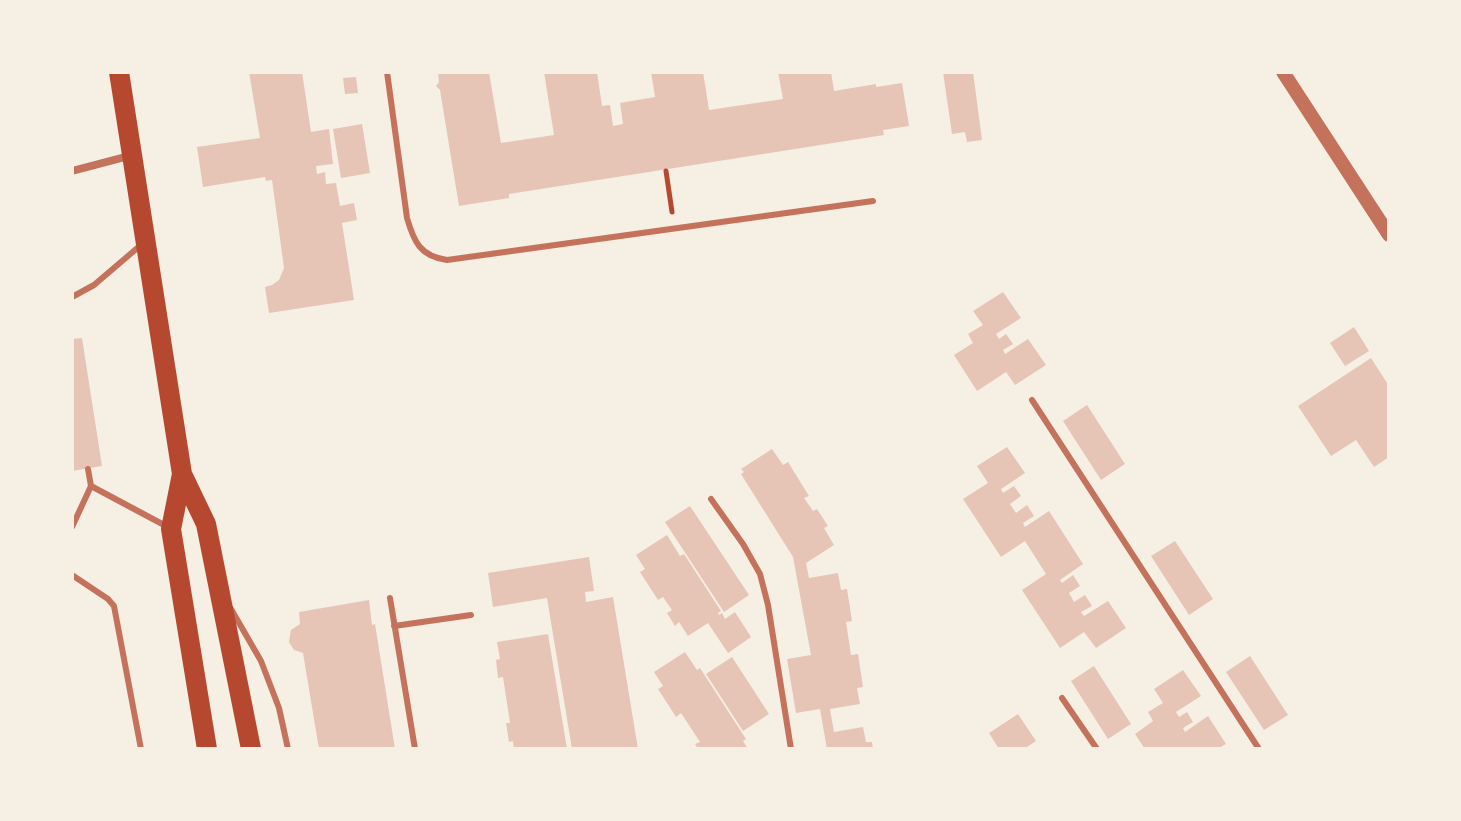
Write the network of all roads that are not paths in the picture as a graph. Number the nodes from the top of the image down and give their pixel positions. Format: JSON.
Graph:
{"nodes":[{"id":1,"x":119,"y":72,"type":"edge"},
{"id":2,"x":387,"y":72,"type":"edge"},
{"id":3,"x":1283,"y":72,"type":"edge"},
{"id":4,"x":132,"y":156,"type":"junction"},
{"id":5,"x":72,"y":171,"type":"edge"},
{"id":6,"x":873,"y":201,"type":"dead end"},
{"id":7,"x":1389,"y":235,"type":"edge"},
{"id":8,"x":145,"y":241,"type":"junction"},
{"id":9,"x":72,"y":297,"type":"edge"},
{"id":10,"x":1032,"y":400,"type":"dead end"},
{"id":11,"x":88,"y":469,"type":"dead end"},
{"id":12,"x":182,"y":474,"type":"junction"},
{"id":13,"x":91,"y":486,"type":"junction"},
{"id":14,"x":711,"y":499,"type":"dead end"},
{"id":15,"x":72,"y":527,"type":"edge"},
{"id":16,"x":171,"y":529,"type":"junction"},
{"id":17,"x":72,"y":575,"type":"edge"},
{"id":18,"x":217,"y":585,"type":"junction"},
{"id":19,"x":390,"y":598,"type":"dead end"},
{"id":20,"x":471,"y":615,"type":"dead end"},
{"id":21,"x":394,"y":626,"type":"junction"},
{"id":22,"x":1062,"y":698,"type":"dead end"},
{"id":23,"x":141,"y":749,"type":"edge"},
{"id":24,"x":207,"y":749,"type":"edge"},
{"id":25,"x":251,"y":749,"type":"edge"},
{"id":26,"x":288,"y":749,"type":"edge"},
{"id":27,"x":415,"y":749,"type":"edge"},
{"id":28,"x":791,"y":749,"type":"edge"},
{"id":29,"x":1097,"y":749,"type":"edge"},
{"id":30,"x":1259,"y":749,"type":"edge"}],
"edges":[{"from":1,"to":4,"type":"main road"},
{"from":2,"to":6,"type":"lane"},
{"from":3,"to":7,"type":"street"},
{"from":4,"to":5,"type":"street"},
{"from":4,"to":8,"type":"main road"},
{"from":8,"to":9,"type":"lane"},
{"from":8,"to":12,"type":"main road"},
{"from":10,"to":30,"type":"lane"},
{"from":11,"to":13,"type":"lane"},
{"from":12,"to":16,"type":"main road"},
{"from":12,"to":18,"type":"main road"},
{"from":13,"to":15,"type":"lane"},
{"from":13,"to":16,"type":"lane"},
{"from":14,"to":28,"type":"lane"},
{"from":16,"to":24,"type":"main road"},
{"from":17,"to":23,"type":"lane"},
{"from":18,"to":25,"type":"main road"},
{"from":18,"to":26,"type":"lane"},
{"from":19,"to":21,"type":"lane"},
{"from":20,"to":21,"type":"lane"},
{"from":21,"to":27,"type":"lane"},
{"from":22,"to":29,"type":"lane"}]}
